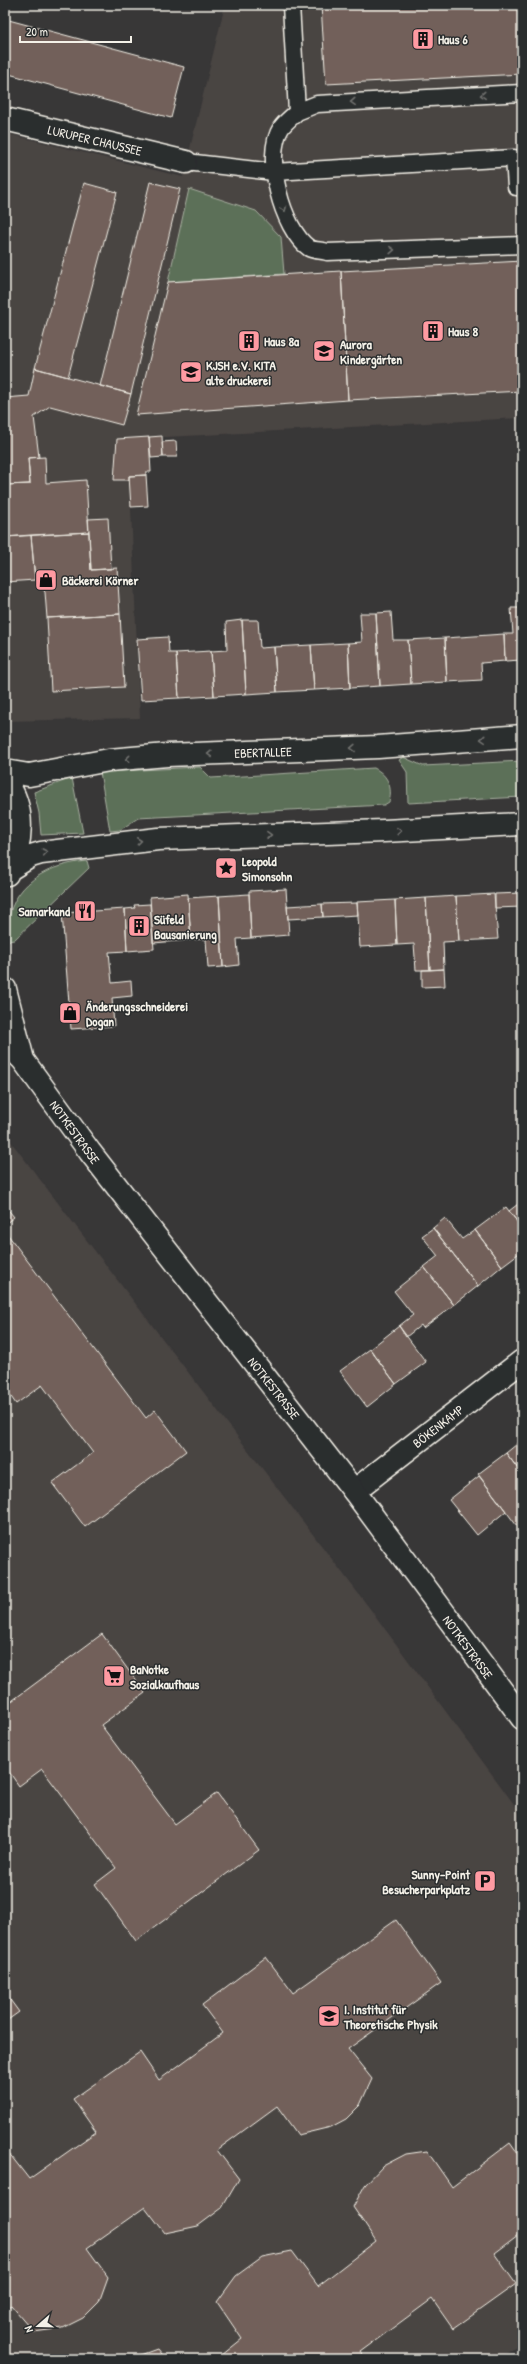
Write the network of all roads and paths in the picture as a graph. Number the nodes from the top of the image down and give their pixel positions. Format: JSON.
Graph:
{"nodes":[{"id":1,"x":291,"y":5,"type":"edge"},
{"id":2,"x":522,"y":93,"type":"edge"},
{"id":3,"x":297,"y":112,"type":"junction"},
{"id":4,"x":5,"y":119,"type":"edge"},
{"id":5,"x":186,"y":162,"type":"joint"},
{"id":6,"x":274,"y":172,"type":"junction"},
{"id":7,"x":522,"y":187,"type":"edge"},
{"id":8,"x":522,"y":245,"type":"edge"},
{"id":9,"x":522,"y":736,"type":"edge"},
{"id":10,"x":5,"y":771,"type":"edge"},
{"id":11,"x":5,"y":780,"type":"edge"},
{"id":12,"x":522,"y":824,"type":"edge"},
{"id":13,"x":8,"y":873,"type":"edge"},
{"id":14,"x":5,"y":989,"type":"edge"},
{"id":15,"x":5,"y":1042,"type":"edge"},
{"id":16,"x":23,"y":1060,"type":"junction"},
{"id":17,"x":522,"y":1361,"type":"edge"},
{"id":18,"x":354,"y":1491,"type":"junction"},
{"id":19,"x":522,"y":1718,"type":"edge"}],
"edges":[{"from":1,"to":3,"type":"lane"},
{"from":2,"to":3,"type":"lane","one_way":true},
{"from":3,"to":6,"type":"lane"},
{"from":4,"to":5,"type":"street","name":"LURUPER CHAUSSEE"},
{"from":5,"to":6,"type":"lane"},
{"from":6,"to":7,"type":"lane"},
{"from":6,"to":8,"type":"lane","one_way":true},
{"from":9,"to":10,"type":"street","name":"EBERTALLEE","one_way":true},
{"from":11,"to":13,"type":"street"},
{"from":13,"to":12,"type":"street","one_way":true},
{"from":14,"to":16,"type":"street","name":"NOTKESTRASSE"},
{"from":15,"to":16,"type":"street","name":"NOTKESTRASSE"},
{"from":16,"to":18,"type":"street","name":"NOTKESTRASSE"},
{"from":17,"to":18,"type":"street","name":"BÖKENKAMP"},
{"from":18,"to":19,"type":"street","name":"NOTKESTRASSE"}]}
